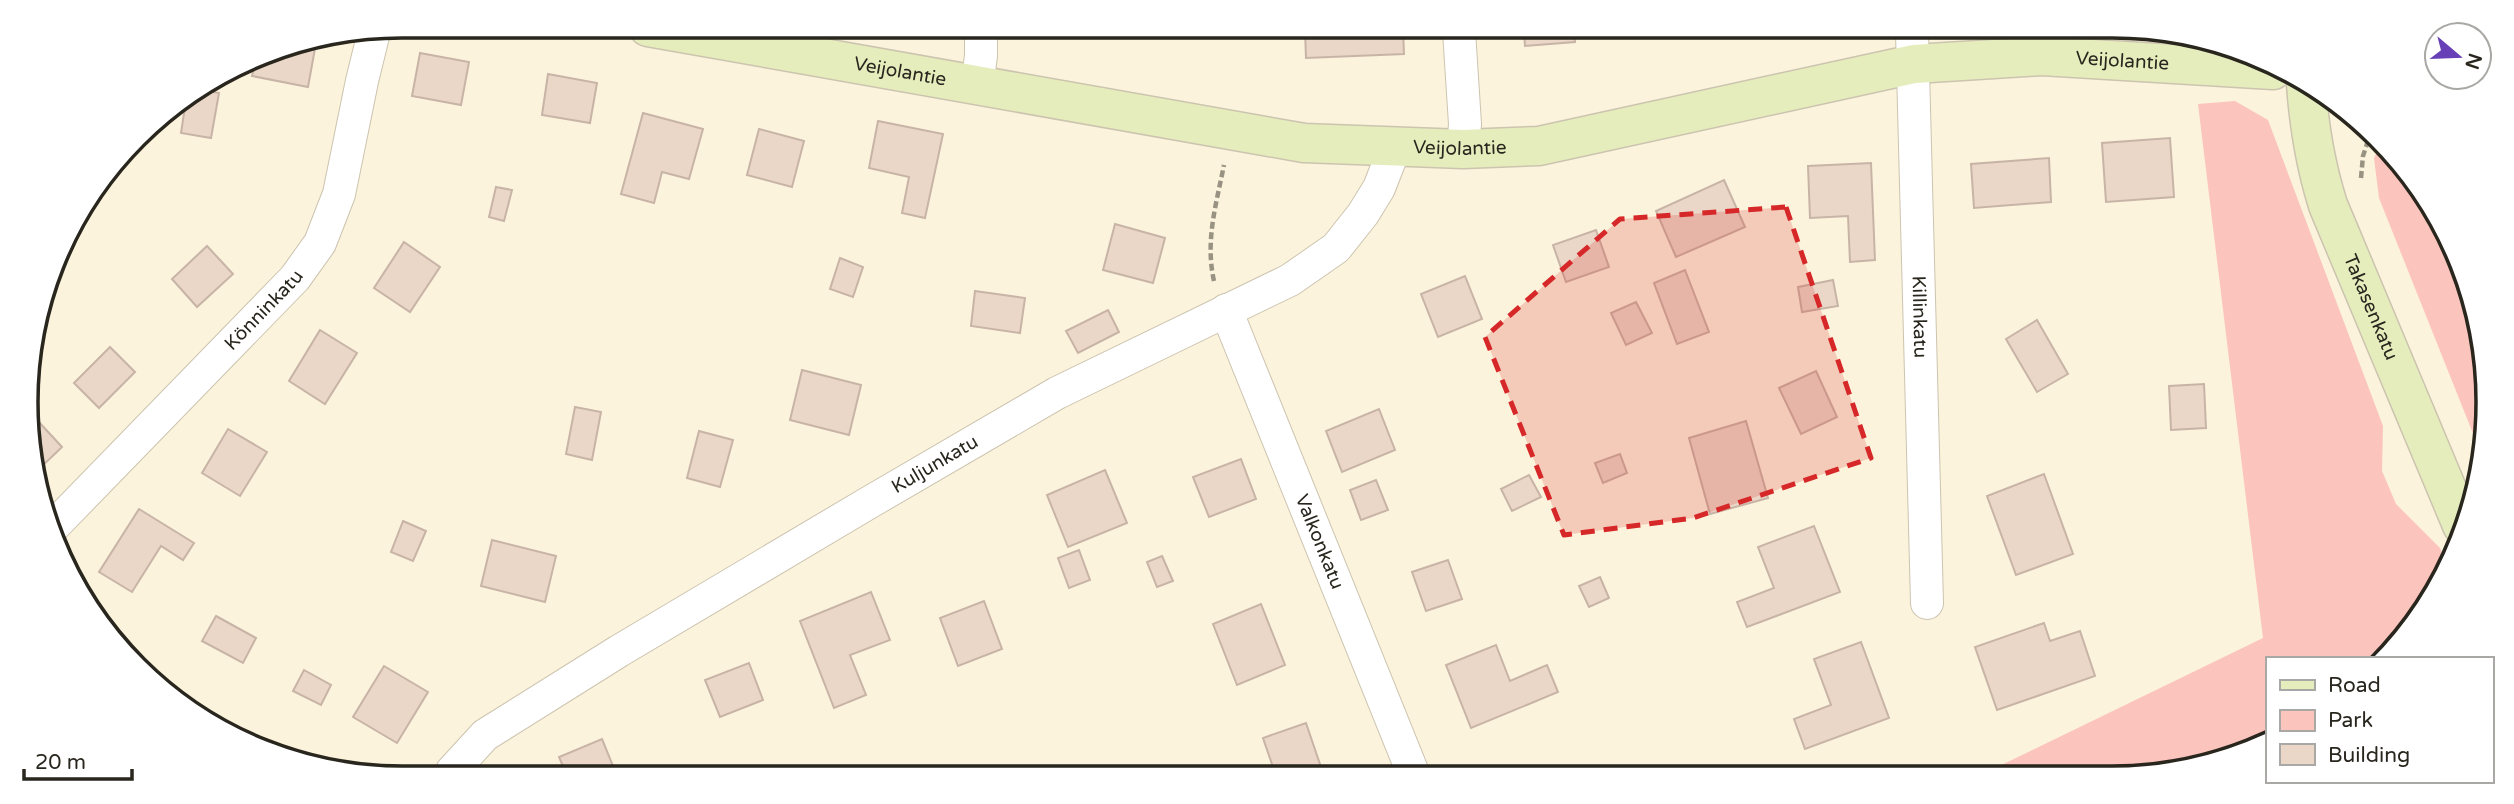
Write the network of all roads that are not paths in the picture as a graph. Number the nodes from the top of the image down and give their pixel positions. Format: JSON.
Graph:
{"nodes":[{"id":1,"x":709,"y":38,"type":"edge"},
{"id":2,"x":981,"y":38,"type":"edge"},
{"id":3,"x":1459,"y":38,"type":"edge"},
{"id":4,"x":372,"y":40,"type":"edge"},
{"id":5,"x":1913,"y":48,"type":"edge"},
{"id":6,"x":2227,"y":59,"type":"edge"},
{"id":7,"x":977,"y":86,"type":"junction"},
{"id":8,"x":2307,"y":95,"type":"edge"},
{"id":9,"x":1395,"y":147,"type":"junction"},
{"id":10,"x":1463,"y":149,"type":"junction"},
{"id":11,"x":1226,"y":310,"type":"junction"},
{"id":12,"x":2457,"y":514,"type":"edge"},
{"id":13,"x":58,"y":520,"type":"edge"},
{"id":14,"x":1927,"y":603,"type":"dead end"},
{"id":15,"x":457,"y":766,"type":"edge"},
{"id":16,"x":1410,"y":766,"type":"edge"}],
"edges":[{"from":1,"to":7,"type":"street","name":"Veijolantie"},
{"from":2,"to":7,"type":"street"},
{"from":3,"to":10,"type":"street"},
{"from":4,"to":13,"type":"street","name":"Könninkatu"},
{"from":5,"to":6,"type":"street","name":"Veijolantie"},
{"from":5,"to":10,"type":"street","name":"Veijolantie"},
{"from":5,"to":14,"type":"street","name":"Killinkatu"},
{"from":7,"to":9,"type":"street","name":"Veijolantie"},
{"from":8,"to":12,"type":"street","name":"Takasenkatu"},
{"from":9,"to":10,"type":"street","name":"Veijolantie"},
{"from":9,"to":11,"type":"street","name":"Kuljunkatu"},
{"from":11,"to":15,"type":"street","name":"Kuljunkatu"},
{"from":11,"to":16,"type":"street","name":"Valkonkatu"}]}
